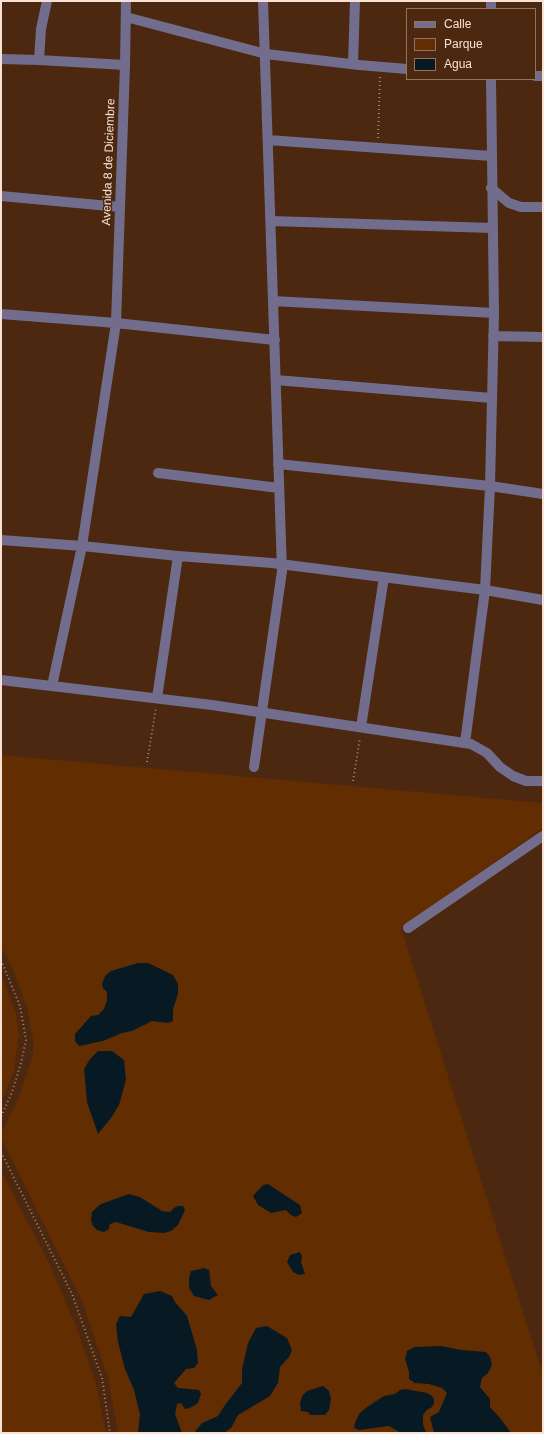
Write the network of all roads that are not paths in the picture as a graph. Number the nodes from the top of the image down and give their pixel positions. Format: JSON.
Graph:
{"nodes":[{"id":1,"x":47,"y":1,"type":"edge"},
{"id":2,"x":126,"y":1,"type":"edge"},
{"id":3,"x":263,"y":1,"type":"edge"},
{"id":4,"x":355,"y":1,"type":"edge"},
{"id":5,"x":126,"y":16,"type":"junction"},
{"id":6,"x":266,"y":54,"type":"junction"},
{"id":7,"x":1,"y":59,"type":"edge"},
{"id":8,"x":39,"y":60,"type":"junction"},
{"id":9,"x":353,"y":64,"type":"junction"},
{"id":10,"x":125,"y":65,"type":"junction"},
{"id":11,"x":406,"y":69,"type":"edge"},
{"id":12,"x":491,"y":80,"type":"edge"},
{"id":13,"x":268,"y":140,"type":"junction"},
{"id":14,"x":492,"y":156,"type":"junction"},
{"id":15,"x":491,"y":188,"type":"junction"},
{"id":16,"x":1,"y":196,"type":"edge"},
{"id":17,"x":120,"y":207,"type":"junction"},
{"id":18,"x":543,"y":207,"type":"edge"},
{"id":19,"x":271,"y":221,"type":"junction"},
{"id":20,"x":492,"y":228,"type":"junction"},
{"id":21,"x":273,"y":301,"type":"junction"},
{"id":22,"x":494,"y":313,"type":"junction"},
{"id":23,"x":1,"y":314,"type":"edge"},
{"id":24,"x":116,"y":323,"type":"junction"},
{"id":25,"x":493,"y":336,"type":"junction"},
{"id":26,"x":543,"y":337,"type":"edge"},
{"id":27,"x":275,"y":340,"type":"junction"},
{"id":28,"x":276,"y":380,"type":"junction"},
{"id":29,"x":491,"y":398,"type":"junction"},
{"id":30,"x":278,"y":464,"type":"junction"},
{"id":31,"x":158,"y":473,"type":"dead end"},
{"id":32,"x":490,"y":486,"type":"junction"},
{"id":33,"x":279,"y":488,"type":"junction"},
{"id":34,"x":543,"y":494,"type":"edge"},
{"id":35,"x":1,"y":540,"type":"edge"},
{"id":36,"x":82,"y":546,"type":"junction"},
{"id":37,"x":178,"y":556,"type":"junction"},
{"id":38,"x":281,"y":564,"type":"junction"},
{"id":39,"x":384,"y":577,"type":"junction"},
{"id":40,"x":485,"y":590,"type":"junction"},
{"id":41,"x":543,"y":600,"type":"edge"},
{"id":42,"x":1,"y":680,"type":"edge"},
{"id":43,"x":52,"y":686,"type":"junction"},
{"id":44,"x":157,"y":698,"type":"junction"},
{"id":45,"x":261,"y":712,"type":"junction"},
{"id":46,"x":361,"y":727,"type":"junction"},
{"id":47,"x":465,"y":743,"type":"junction"},
{"id":48,"x":254,"y":767,"type":"dead end"},
{"id":49,"x":543,"y":781,"type":"edge"},
{"id":50,"x":543,"y":836,"type":"edge"},
{"id":51,"x":408,"y":928,"type":"dead end"}],
"edges":[{"from":1,"to":8,"type":"street"},
{"from":2,"to":5,"type":"street","name":"Avenida 8 de Diciembre"},
{"from":3,"to":6,"type":"street"},
{"from":4,"to":9,"type":"street"},
{"from":5,"to":6,"type":"street"},
{"from":5,"to":10,"type":"street","name":"Avenida 8 de Diciembre"},
{"from":6,"to":9,"type":"street"},
{"from":6,"to":13,"type":"street"},
{"from":7,"to":8,"type":"street"},
{"from":8,"to":10,"type":"street"},
{"from":9,"to":11,"type":"street"},
{"from":10,"to":17,"type":"street","name":"Avenida 8 de Diciembre"},
{"from":12,"to":14,"type":"street"},
{"from":13,"to":14,"type":"street"},
{"from":13,"to":19,"type":"street"},
{"from":14,"to":15,"type":"street"},
{"from":15,"to":18,"type":"street"},
{"from":15,"to":20,"type":"street"},
{"from":16,"to":17,"type":"street"},
{"from":17,"to":24,"type":"street","name":"Avenida 8 de Diciembre"},
{"from":19,"to":20,"type":"street"},
{"from":19,"to":21,"type":"street"},
{"from":20,"to":22,"type":"street"},
{"from":21,"to":22,"type":"street"},
{"from":21,"to":27,"type":"street"},
{"from":22,"to":25,"type":"street"},
{"from":23,"to":24,"type":"street"},
{"from":24,"to":27,"type":"street"},
{"from":24,"to":36,"type":"street","name":"Avenida 8 de Diciembre"},
{"from":25,"to":26,"type":"street"},
{"from":25,"to":29,"type":"street"},
{"from":27,"to":28,"type":"street"},
{"from":28,"to":29,"type":"street"},
{"from":28,"to":30,"type":"street"},
{"from":29,"to":32,"type":"street"},
{"from":30,"to":32,"type":"street"},
{"from":30,"to":33,"type":"street"},
{"from":31,"to":33,"type":"street"},
{"from":32,"to":34,"type":"street"},
{"from":32,"to":40,"type":"street"},
{"from":33,"to":38,"type":"street"},
{"from":35,"to":36,"type":"street"},
{"from":36,"to":37,"type":"street"},
{"from":36,"to":43,"type":"street","name":"Avenida 8 de Diciembre"},
{"from":37,"to":38,"type":"street"},
{"from":37,"to":44,"type":"street"},
{"from":38,"to":39,"type":"street"},
{"from":38,"to":45,"type":"street"},
{"from":39,"to":40,"type":"street"},
{"from":39,"to":46,"type":"street"},
{"from":40,"to":41,"type":"street"},
{"from":40,"to":47,"type":"street"},
{"from":42,"to":43,"type":"street"},
{"from":43,"to":44,"type":"street"},
{"from":44,"to":45,"type":"street"},
{"from":45,"to":46,"type":"street"},
{"from":45,"to":48,"type":"street"},
{"from":46,"to":47,"type":"street"},
{"from":47,"to":49,"type":"street"},
{"from":50,"to":51,"type":"street"}]}
